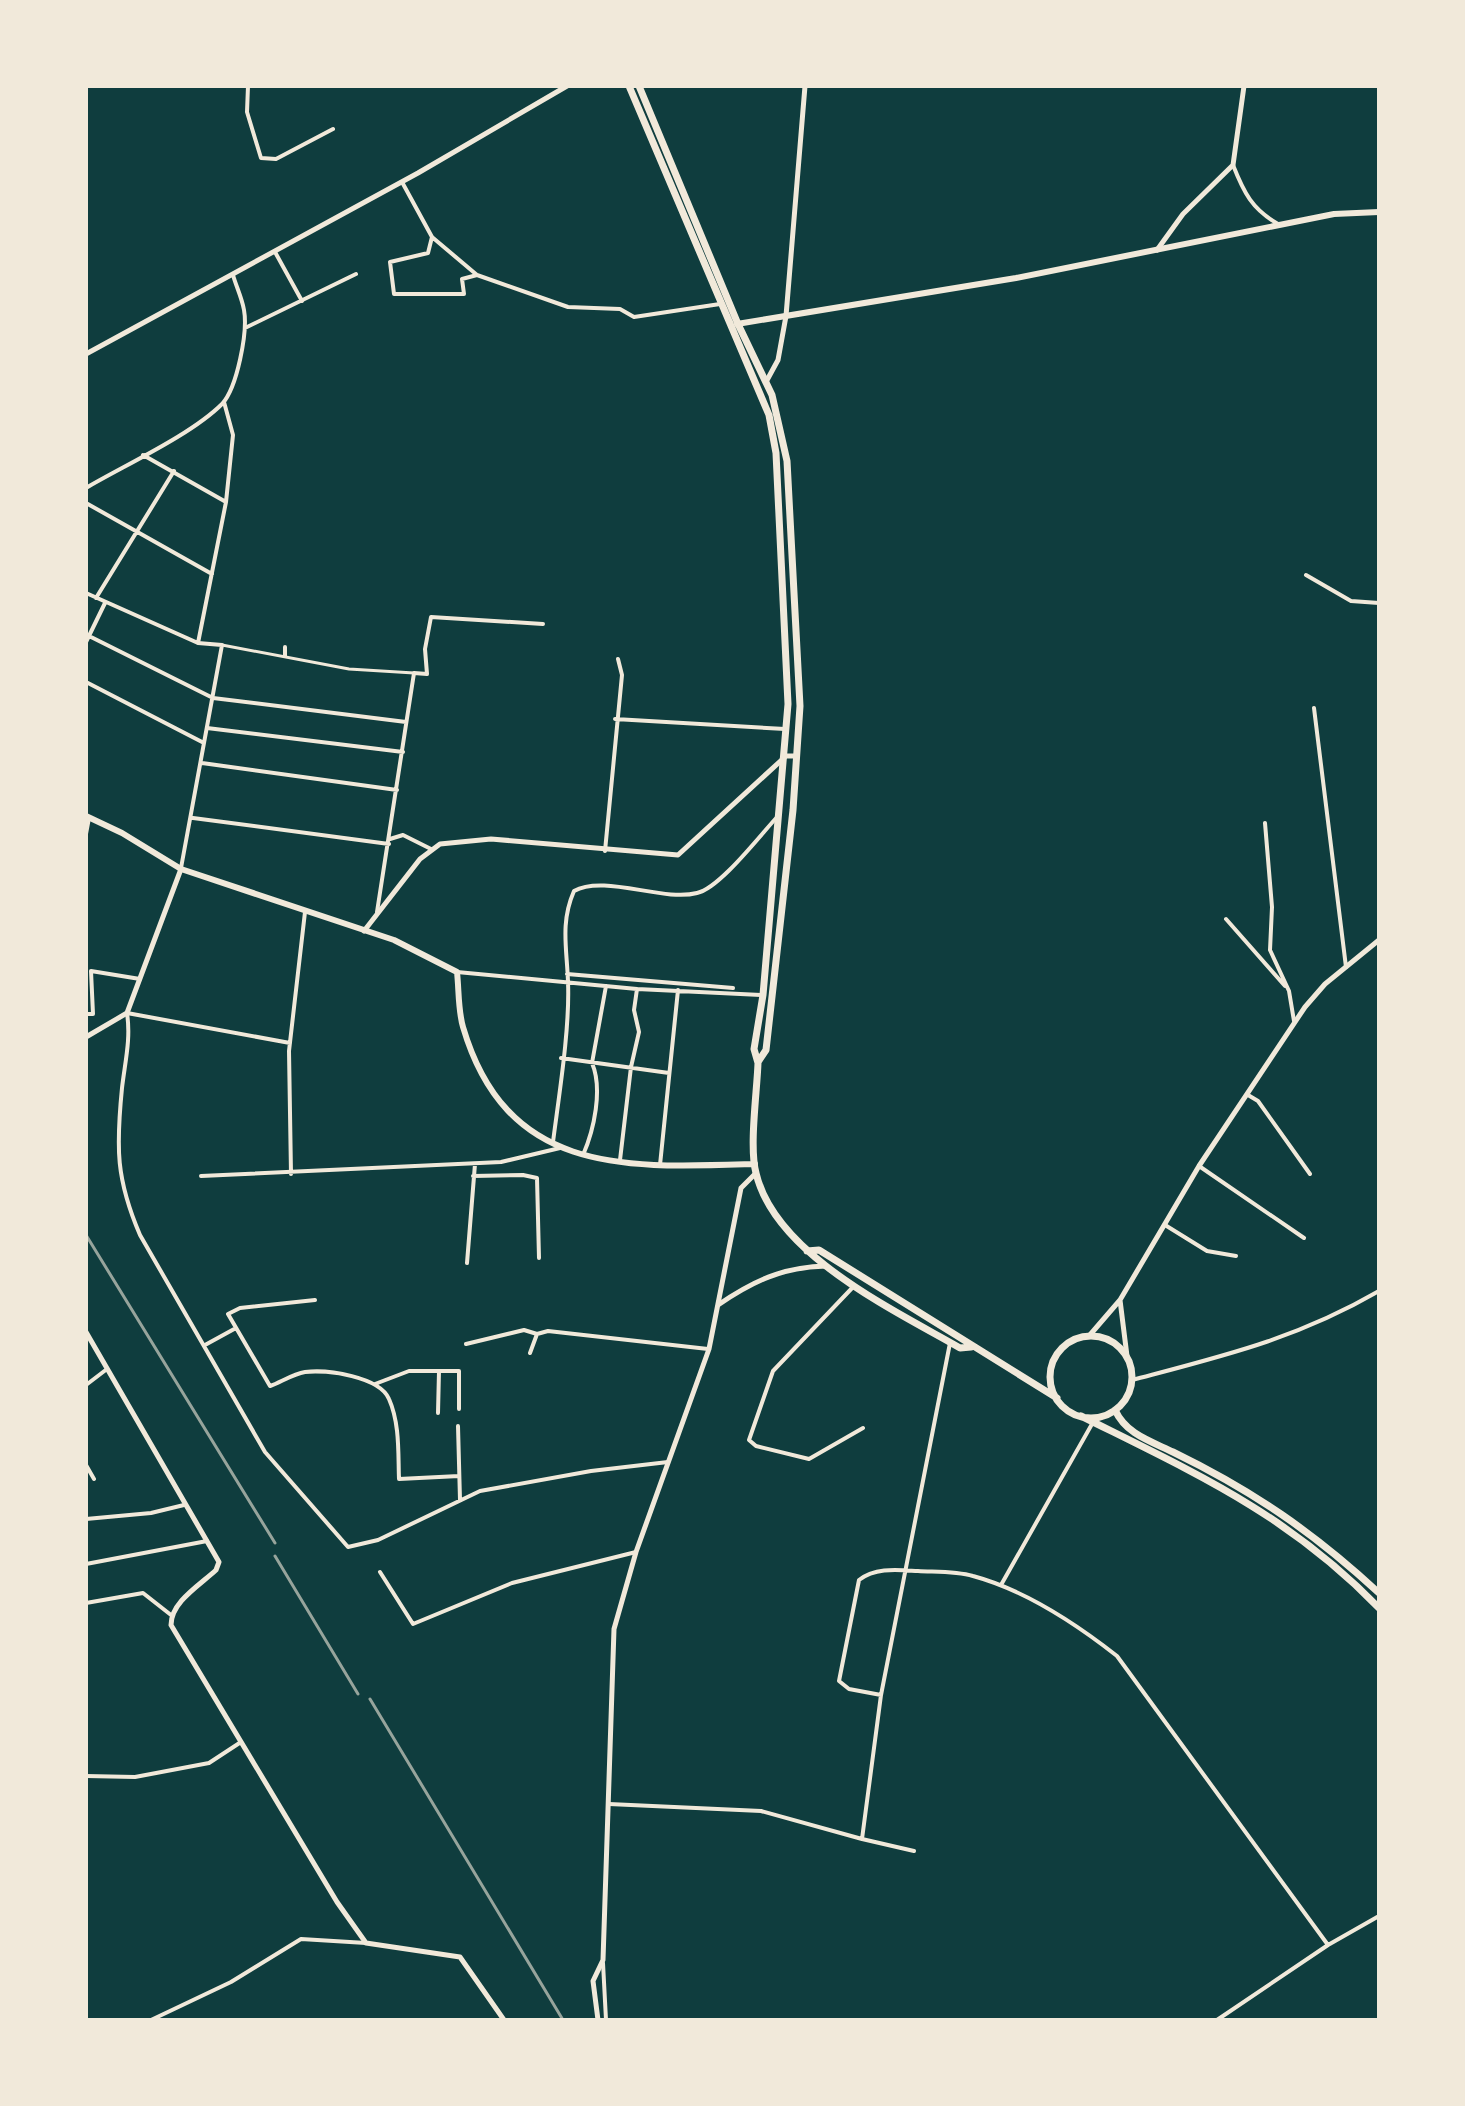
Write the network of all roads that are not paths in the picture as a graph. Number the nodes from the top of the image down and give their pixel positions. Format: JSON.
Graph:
{"nodes":[{"id":1,"x":248,"y":86,"type":"edge"},
{"id":2,"x":567,"y":86,"type":"edge"},
{"id":3,"x":629,"y":86,"type":"edge"},
{"id":4,"x":639,"y":86,"type":"edge"},
{"id":5,"x":805,"y":86,"type":"edge"},
{"id":6,"x":1244,"y":86,"type":"edge"},
{"id":7,"x":333,"y":129,"type":"dead end"},
{"id":8,"x":1233,"y":165,"type":"junction"},
{"id":9,"x":402,"y":182,"type":"junction"},
{"id":10,"x":1379,"y":212,"type":"edge"},
{"id":11,"x":1280,"y":225,"type":"junction"},
{"id":12,"x":432,"y":237,"type":"junction"},
{"id":13,"x":274,"y":249,"type":"junction"},
{"id":14,"x":1156,"y":251,"type":"junction"},
{"id":15,"x":232,"y":273,"type":"junction"},
{"id":16,"x":356,"y":274,"type":"dead end"},
{"id":17,"x":477,"y":275,"type":"junction"},
{"id":18,"x":302,"y":301,"type":"junction"},
{"id":19,"x":720,"y":304,"type":"junction"},
{"id":20,"x":786,"y":316,"type":"junction"},
{"id":21,"x":734,"y":324,"type":"junction"},
{"id":22,"x":245,"y":328,"type":"junction"},
{"id":23,"x":86,"y":354,"type":"edge"},
{"id":24,"x":766,"y":382,"type":"junction"},
{"id":25,"x":224,"y":402,"type":"junction"},
{"id":26,"x":143,"y":455,"type":"junction"},
{"id":27,"x":174,"y":471,"type":"junction"},
{"id":28,"x":86,"y":488,"type":"edge"},
{"id":29,"x":226,"y":502,"type":"junction"},
{"id":30,"x":86,"y":503,"type":"edge"},
{"id":31,"x":135,"y":532,"type":"junction"},
{"id":32,"x":212,"y":574,"type":"junction"},
{"id":33,"x":1306,"y":575,"type":"dead end"},
{"id":34,"x":86,"y":593,"type":"edge"},
{"id":35,"x":96,"y":598,"type":"junction"},
{"id":36,"x":105,"y":603,"type":"junction"},
{"id":37,"x":1379,"y":603,"type":"edge"},
{"id":38,"x":543,"y":624,"type":"dead end"},
{"id":39,"x":87,"y":639,"type":"edge"},
{"id":40,"x":198,"y":643,"type":"junction"},
{"id":41,"x":222,"y":645,"type":"junction"},
{"id":42,"x":285,"y":647,"type":"dead end"},
{"id":43,"x":285,"y":656,"type":"junction"},
{"id":44,"x":618,"y":659,"type":"dead end"},
{"id":45,"x":414,"y":673,"type":"junction"},
{"id":46,"x":86,"y":682,"type":"edge"},
{"id":47,"x":213,"y":698,"type":"junction"},
{"id":48,"x":1314,"y":708,"type":"dead end"},
{"id":49,"x":615,"y":719,"type":"junction"},
{"id":50,"x":407,"y":722,"type":"junction"},
{"id":51,"x":207,"y":728,"type":"junction"},
{"id":52,"x":788,"y":730,"type":"junction"},
{"id":53,"x":204,"y":743,"type":"junction"},
{"id":54,"x":403,"y":752,"type":"junction"},
{"id":55,"x":786,"y":756,"type":"junction"},
{"id":56,"x":796,"y":756,"type":"junction"},
{"id":57,"x":202,"y":763,"type":"junction"},
{"id":58,"x":397,"y":790,"type":"junction"},
{"id":59,"x":780,"y":814,"type":"junction"},
{"id":60,"x":88,"y":817,"type":"edge"},
{"id":61,"x":193,"y":818,"type":"junction"},
{"id":62,"x":1265,"y":823,"type":"dead end"},
{"id":63,"x":86,"y":834,"type":"edge"},
{"id":64,"x":390,"y":842,"type":"junction"},
{"id":65,"x":431,"y":849,"type":"junction"},
{"id":66,"x":605,"y":851,"type":"junction"},
{"id":67,"x":181,"y":869,"type":"junction"},
{"id":68,"x":305,"y":912,"type":"junction"},
{"id":69,"x":377,"y":912,"type":"junction"},
{"id":70,"x":1226,"y":919,"type":"dead end"},
{"id":71,"x":364,"y":932,"type":"junction"},
{"id":72,"x":1379,"y":940,"type":"edge"},
{"id":73,"x":1346,"y":967,"type":"junction"},
{"id":74,"x":457,"y":972,"type":"junction"},
{"id":75,"x":567,"y":974,"type":"junction"},
{"id":76,"x":140,"y":979,"type":"junction"},
{"id":77,"x":568,"y":983,"type":"junction"},
{"id":78,"x":606,"y":986,"type":"junction"},
{"id":79,"x":733,"y":988,"type":"dead end"},
{"id":80,"x":637,"y":989,"type":"junction"},
{"id":81,"x":678,"y":990,"type":"junction"},
{"id":82,"x":1289,"y":991,"type":"junction"},
{"id":83,"x":763,"y":995,"type":"junction"},
{"id":84,"x":127,"y":1013,"type":"junction"},
{"id":85,"x":86,"y":1014,"type":"edge"},
{"id":86,"x":1294,"y":1024,"type":"junction"},
{"id":87,"x":86,"y":1037,"type":"edge"},
{"id":88,"x":290,"y":1043,"type":"junction"},
{"id":89,"x":561,"y":1058,"type":"junction"},
{"id":90,"x":592,"y":1063,"type":"junction"},
{"id":91,"x":758,"y":1063,"type":"junction"},
{"id":92,"x":631,"y":1067,"type":"junction"},
{"id":93,"x":669,"y":1073,"type":"junction"},
{"id":94,"x":1248,"y":1095,"type":"junction"},
{"id":95,"x":557,"y":1146,"type":"junction"},
{"id":96,"x":583,"y":1155,"type":"junction"},
{"id":97,"x":620,"y":1160,"type":"junction"},
{"id":98,"x":475,"y":1164,"type":"junction"},
{"id":99,"x":660,"y":1165,"type":"junction"},
{"id":100,"x":1199,"y":1166,"type":"junction"},
{"id":101,"x":755,"y":1168,"type":"junction"},
{"id":102,"x":291,"y":1174,"type":"junction"},
{"id":103,"x":1310,"y":1174,"type":"dead end"},
{"id":104,"x":201,"y":1176,"type":"dead end"},
{"id":105,"x":473,"y":1176,"type":"junction"},
{"id":106,"x":1165,"y":1225,"type":"junction"},
{"id":107,"x":1304,"y":1238,"type":"dead end"},
{"id":108,"x":807,"y":1251,"type":"junction"},
{"id":109,"x":1236,"y":1256,"type":"dead end"},
{"id":110,"x":539,"y":1258,"type":"dead end"},
{"id":111,"x":467,"y":1263,"type":"dead end"},
{"id":112,"x":826,"y":1266,"type":"junction"},
{"id":113,"x":856,"y":1285,"type":"junction"},
{"id":114,"x":1379,"y":1291,"type":"edge"},
{"id":115,"x":315,"y":1300,"type":"dead end"},
{"id":116,"x":1120,"y":1300,"type":"junction"},
{"id":117,"x":717,"y":1305,"type":"junction"},
{"id":118,"x":236,"y":1328,"type":"junction"},
{"id":119,"x":86,"y":1332,"type":"edge"},
{"id":120,"x":537,"y":1334,"type":"junction"},
{"id":121,"x":1089,"y":1336,"type":"junction"},
{"id":122,"x":950,"y":1343,"type":"junction"},
{"id":123,"x":466,"y":1344,"type":"dead end"},
{"id":124,"x":205,"y":1345,"type":"junction"},
{"id":125,"x":971,"y":1347,"type":"junction"},
{"id":126,"x":709,"y":1349,"type":"junction"},
{"id":127,"x":530,"y":1353,"type":"dead end"},
{"id":128,"x":1127,"y":1356,"type":"junction"},
{"id":129,"x":107,"y":1369,"type":"junction"},
{"id":130,"x":439,"y":1371,"type":"junction"},
{"id":131,"x":1132,"y":1380,"type":"junction"},
{"id":132,"x":375,"y":1384,"type":"junction"},
{"id":133,"x":86,"y":1385,"type":"edge"},
{"id":134,"x":1057,"y":1398,"type":"junction"},
{"id":135,"x":459,"y":1409,"type":"dead end"},
{"id":136,"x":1115,"y":1410,"type":"junction"},
{"id":137,"x":438,"y":1413,"type":"dead end"},
{"id":138,"x":1081,"y":1416,"type":"junction"},
{"id":139,"x":1093,"y":1422,"type":"junction"},
{"id":140,"x":458,"y":1426,"type":"dead end"},
{"id":141,"x":863,"y":1428,"type":"dead end"},
{"id":142,"x":668,"y":1462,"type":"junction"},
{"id":143,"x":86,"y":1465,"type":"edge"},
{"id":144,"x":459,"y":1476,"type":"junction"},
{"id":145,"x":94,"y":1479,"type":"dead end"},
{"id":146,"x":460,"y":1500,"type":"junction"},
{"id":147,"x":184,"y":1505,"type":"junction"},
{"id":148,"x":86,"y":1519,"type":"edge"},
{"id":149,"x":207,"y":1541,"type":"junction"},
{"id":150,"x":636,"y":1552,"type":"junction"},
{"id":151,"x":86,"y":1564,"type":"edge"},
{"id":152,"x":906,"y":1570,"type":"junction"},
{"id":153,"x":380,"y":1572,"type":"dead end"},
{"id":154,"x":1001,"y":1585,"type":"junction"},
{"id":155,"x":1379,"y":1593,"type":"edge"},
{"id":156,"x":86,"y":1603,"type":"edge"},
{"id":157,"x":1379,"y":1608,"type":"edge"},
{"id":158,"x":171,"y":1615,"type":"junction"},
{"id":159,"x":881,"y":1695,"type":"junction"},
{"id":160,"x":241,"y":1742,"type":"junction"},
{"id":161,"x":86,"y":1776,"type":"edge"},
{"id":162,"x":609,"y":1804,"type":"junction"},
{"id":163,"x":862,"y":1839,"type":"junction"},
{"id":164,"x":914,"y":1851,"type":"dead end"},
{"id":165,"x":1379,"y":1916,"type":"edge"},
{"id":166,"x":366,"y":1943,"type":"junction"},
{"id":167,"x":1328,"y":1945,"type":"junction"},
{"id":168,"x":603,"y":1960,"type":"junction"},
{"id":169,"x":151,"y":2020,"type":"edge"},
{"id":170,"x":504,"y":2020,"type":"edge"},
{"id":171,"x":598,"y":2020,"type":"edge"},
{"id":172,"x":606,"y":2020,"type":"edge"},
{"id":173,"x":1217,"y":2020,"type":"edge"}],
"edges":[{"from":1,"to":7,"type":"street"},
{"from":2,"to":9,"type":"street"},
{"from":3,"to":19,"type":"highway"},
{"from":4,"to":21,"type":"highway"},
{"from":5,"to":20,"type":"street"},
{"from":6,"to":8,"type":"street"},
{"from":8,"to":11,"type":"street"},
{"from":8,"to":14,"type":"street"},
{"from":9,"to":12,"type":"street"},
{"from":9,"to":13,"type":"street"},
{"from":10,"to":11,"type":"main road"},
{"from":11,"to":14,"type":"main road"},
{"from":12,"to":17,"type":"street"},
{"from":12,"to":17,"type":"street"},
{"from":13,"to":15,"type":"street"},
{"from":13,"to":18,"type":"street"},
{"from":14,"to":20,"type":"main road"},
{"from":15,"to":22,"type":"street"},
{"from":15,"to":23,"type":"street"},
{"from":16,"to":18,"type":"street"},
{"from":17,"to":19,"type":"street"},
{"from":18,"to":22,"type":"street"},
{"from":19,"to":21,"type":"highway"},
{"from":20,"to":21,"type":"main road"},
{"from":20,"to":24,"type":"street"},
{"from":21,"to":24,"type":"highway"},
{"from":21,"to":52,"type":"highway"},
{"from":22,"to":25,"type":"street"},
{"from":24,"to":56,"type":"highway"},
{"from":25,"to":26,"type":"street"},
{"from":25,"to":29,"type":"street"},
{"from":26,"to":27,"type":"street"},
{"from":26,"to":28,"type":"street"},
{"from":27,"to":29,"type":"street"},
{"from":27,"to":31,"type":"street"},
{"from":29,"to":32,"type":"street"},
{"from":30,"to":31,"type":"street"},
{"from":31,"to":32,"type":"street"},
{"from":31,"to":35,"type":"street"},
{"from":32,"to":40,"type":"street"},
{"from":33,"to":37,"type":"street"},
{"from":34,"to":35,"type":"street"},
{"from":35,"to":36,"type":"street"},
{"from":36,"to":39,"type":"street"},
{"from":36,"to":40,"type":"street"},
{"from":38,"to":45,"type":"street"},
{"from":39,"to":47,"type":"street"},
{"from":40,"to":41,"type":"street"},
{"from":41,"to":43,"type":"street"},
{"from":41,"to":47,"type":"street"},
{"from":42,"to":43,"type":"street"},
{"from":43,"to":45,"type":"street"},
{"from":44,"to":49,"type":"street"},
{"from":45,"to":50,"type":"street"},
{"from":46,"to":53,"type":"street"},
{"from":47,"to":50,"type":"street"},
{"from":47,"to":51,"type":"street"},
{"from":48,"to":73,"type":"street"},
{"from":49,"to":52,"type":"street"},
{"from":49,"to":66,"type":"street"},
{"from":50,"to":54,"type":"street"},
{"from":51,"to":53,"type":"street"},
{"from":51,"to":54,"type":"street"},
{"from":52,"to":55,"type":"highway"},
{"from":53,"to":57,"type":"street"},
{"from":54,"to":58,"type":"street"},
{"from":55,"to":56,"type":"street"},
{"from":55,"to":59,"type":"highway"},
{"from":55,"to":66,"type":"street"},
{"from":56,"to":91,"type":"highway"},
{"from":57,"to":58,"type":"street"},
{"from":57,"to":61,"type":"street"},
{"from":58,"to":64,"type":"street"},
{"from":59,"to":75,"type":"street"},
{"from":59,"to":83,"type":"highway"},
{"from":60,"to":63,"type":"street"},
{"from":60,"to":67,"type":"main road"},
{"from":61,"to":64,"type":"street"},
{"from":61,"to":67,"type":"street"},
{"from":62,"to":82,"type":"street"},
{"from":64,"to":65,"type":"street"},
{"from":64,"to":69,"type":"street"},
{"from":65,"to":66,"type":"street"},
{"from":65,"to":69,"type":"street"},
{"from":67,"to":68,"type":"main road"},
{"from":67,"to":76,"type":"street"},
{"from":68,"to":71,"type":"main road"},
{"from":68,"to":88,"type":"street"},
{"from":69,"to":71,"type":"street"},
{"from":70,"to":82,"type":"street"},
{"from":71,"to":74,"type":"main road"},
{"from":72,"to":73,"type":"street"},
{"from":73,"to":86,"type":"street"},
{"from":74,"to":77,"type":"street"},
{"from":74,"to":95,"type":"main road"},
{"from":75,"to":77,"type":"street"},
{"from":75,"to":79,"type":"street"},
{"from":76,"to":84,"type":"street"},
{"from":76,"to":85,"type":"street"},
{"from":77,"to":78,"type":"street"},
{"from":77,"to":89,"type":"street"},
{"from":78,"to":80,"type":"street"},
{"from":78,"to":90,"type":"street"},
{"from":80,"to":81,"type":"street"},
{"from":80,"to":92,"type":"street"},
{"from":81,"to":83,"type":"street"},
{"from":81,"to":93,"type":"street"},
{"from":82,"to":86,"type":"street"},
{"from":83,"to":91,"type":"highway"},
{"from":84,"to":87,"type":"street"},
{"from":84,"to":88,"type":"street"},
{"from":84,"to":124,"type":"street"},
{"from":86,"to":94,"type":"street"},
{"from":88,"to":102,"type":"street"},
{"from":89,"to":90,"type":"street"},
{"from":89,"to":95,"type":"street"},
{"from":90,"to":92,"type":"street"},
{"from":90,"to":96,"type":"street"},
{"from":91,"to":101,"type":"highway"},
{"from":92,"to":93,"type":"street"},
{"from":92,"to":97,"type":"street"},
{"from":93,"to":99,"type":"street"},
{"from":94,"to":100,"type":"street"},
{"from":94,"to":103,"type":"street"},
{"from":95,"to":96,"type":"main road"},
{"from":95,"to":98,"type":"street"},
{"from":96,"to":97,"type":"main road"},
{"from":97,"to":99,"type":"main road"},
{"from":98,"to":102,"type":"street"},
{"from":98,"to":105,"type":"street"},
{"from":99,"to":101,"type":"main road"},
{"from":100,"to":106,"type":"street"},
{"from":100,"to":107,"type":"street"},
{"from":101,"to":108,"type":"highway"},
{"from":101,"to":117,"type":"street"},
{"from":102,"to":104,"type":"street"},
{"from":105,"to":110,"type":"street"},
{"from":105,"to":111,"type":"street"},
{"from":106,"to":109,"type":"street"},
{"from":106,"to":116,"type":"street"},
{"from":108,"to":112,"type":"highway"},
{"from":108,"to":125,"type":"highway"},
{"from":112,"to":113,"type":"highway"},
{"from":112,"to":117,"type":"street"},
{"from":113,"to":122,"type":"highway"},
{"from":113,"to":141,"type":"street"},
{"from":114,"to":131,"type":"street"},
{"from":115,"to":118,"type":"street"},
{"from":116,"to":121,"type":"street"},
{"from":116,"to":128,"type":"street"},
{"from":117,"to":126,"type":"street"},
{"from":118,"to":124,"type":"street"},
{"from":118,"to":132,"type":"street"},
{"from":119,"to":129,"type":"street"},
{"from":120,"to":123,"type":"street"},
{"from":120,"to":126,"type":"street"},
{"from":120,"to":127,"type":"street"},
{"from":121,"to":128,"type":"highway"},
{"from":121,"to":134,"type":"highway"},
{"from":122,"to":125,"type":"highway"},
{"from":122,"to":152,"type":"street"},
{"from":124,"to":146,"type":"street"},
{"from":125,"to":134,"type":"highway"},
{"from":126,"to":142,"type":"street"},
{"from":128,"to":131,"type":"highway"},
{"from":129,"to":133,"type":"street"},
{"from":129,"to":147,"type":"street"},
{"from":130,"to":132,"type":"street"},
{"from":130,"to":135,"type":"street"},
{"from":130,"to":137,"type":"street"},
{"from":131,"to":136,"type":"highway"},
{"from":132,"to":144,"type":"street"},
{"from":134,"to":138,"type":"highway"},
{"from":136,"to":138,"type":"highway"},
{"from":136,"to":155,"type":"highway"},
{"from":138,"to":139,"type":"highway"},
{"from":139,"to":154,"type":"street"},
{"from":139,"to":157,"type":"highway"},
{"from":140,"to":144,"type":"street"},
{"from":142,"to":146,"type":"street"},
{"from":142,"to":150,"type":"street"},
{"from":143,"to":145,"type":"street"},
{"from":144,"to":146,"type":"street"},
{"from":147,"to":148,"type":"street"},
{"from":147,"to":149,"type":"street"},
{"from":149,"to":151,"type":"street"},
{"from":149,"to":158,"type":"street"},
{"from":150,"to":153,"type":"street"},
{"from":150,"to":162,"type":"street"},
{"from":152,"to":154,"type":"street"},
{"from":152,"to":159,"type":"street"},
{"from":152,"to":159,"type":"street"},
{"from":154,"to":167,"type":"street"},
{"from":156,"to":158,"type":"street"},
{"from":158,"to":160,"type":"street"},
{"from":159,"to":163,"type":"street"},
{"from":160,"to":161,"type":"street"},
{"from":160,"to":166,"type":"street"},
{"from":162,"to":163,"type":"street"},
{"from":162,"to":168,"type":"street"},
{"from":163,"to":164,"type":"street"},
{"from":165,"to":167,"type":"street"},
{"from":166,"to":169,"type":"street"},
{"from":166,"to":170,"type":"street"},
{"from":167,"to":173,"type":"street"},
{"from":168,"to":171,"type":"street"},
{"from":168,"to":172,"type":"street"}]}
